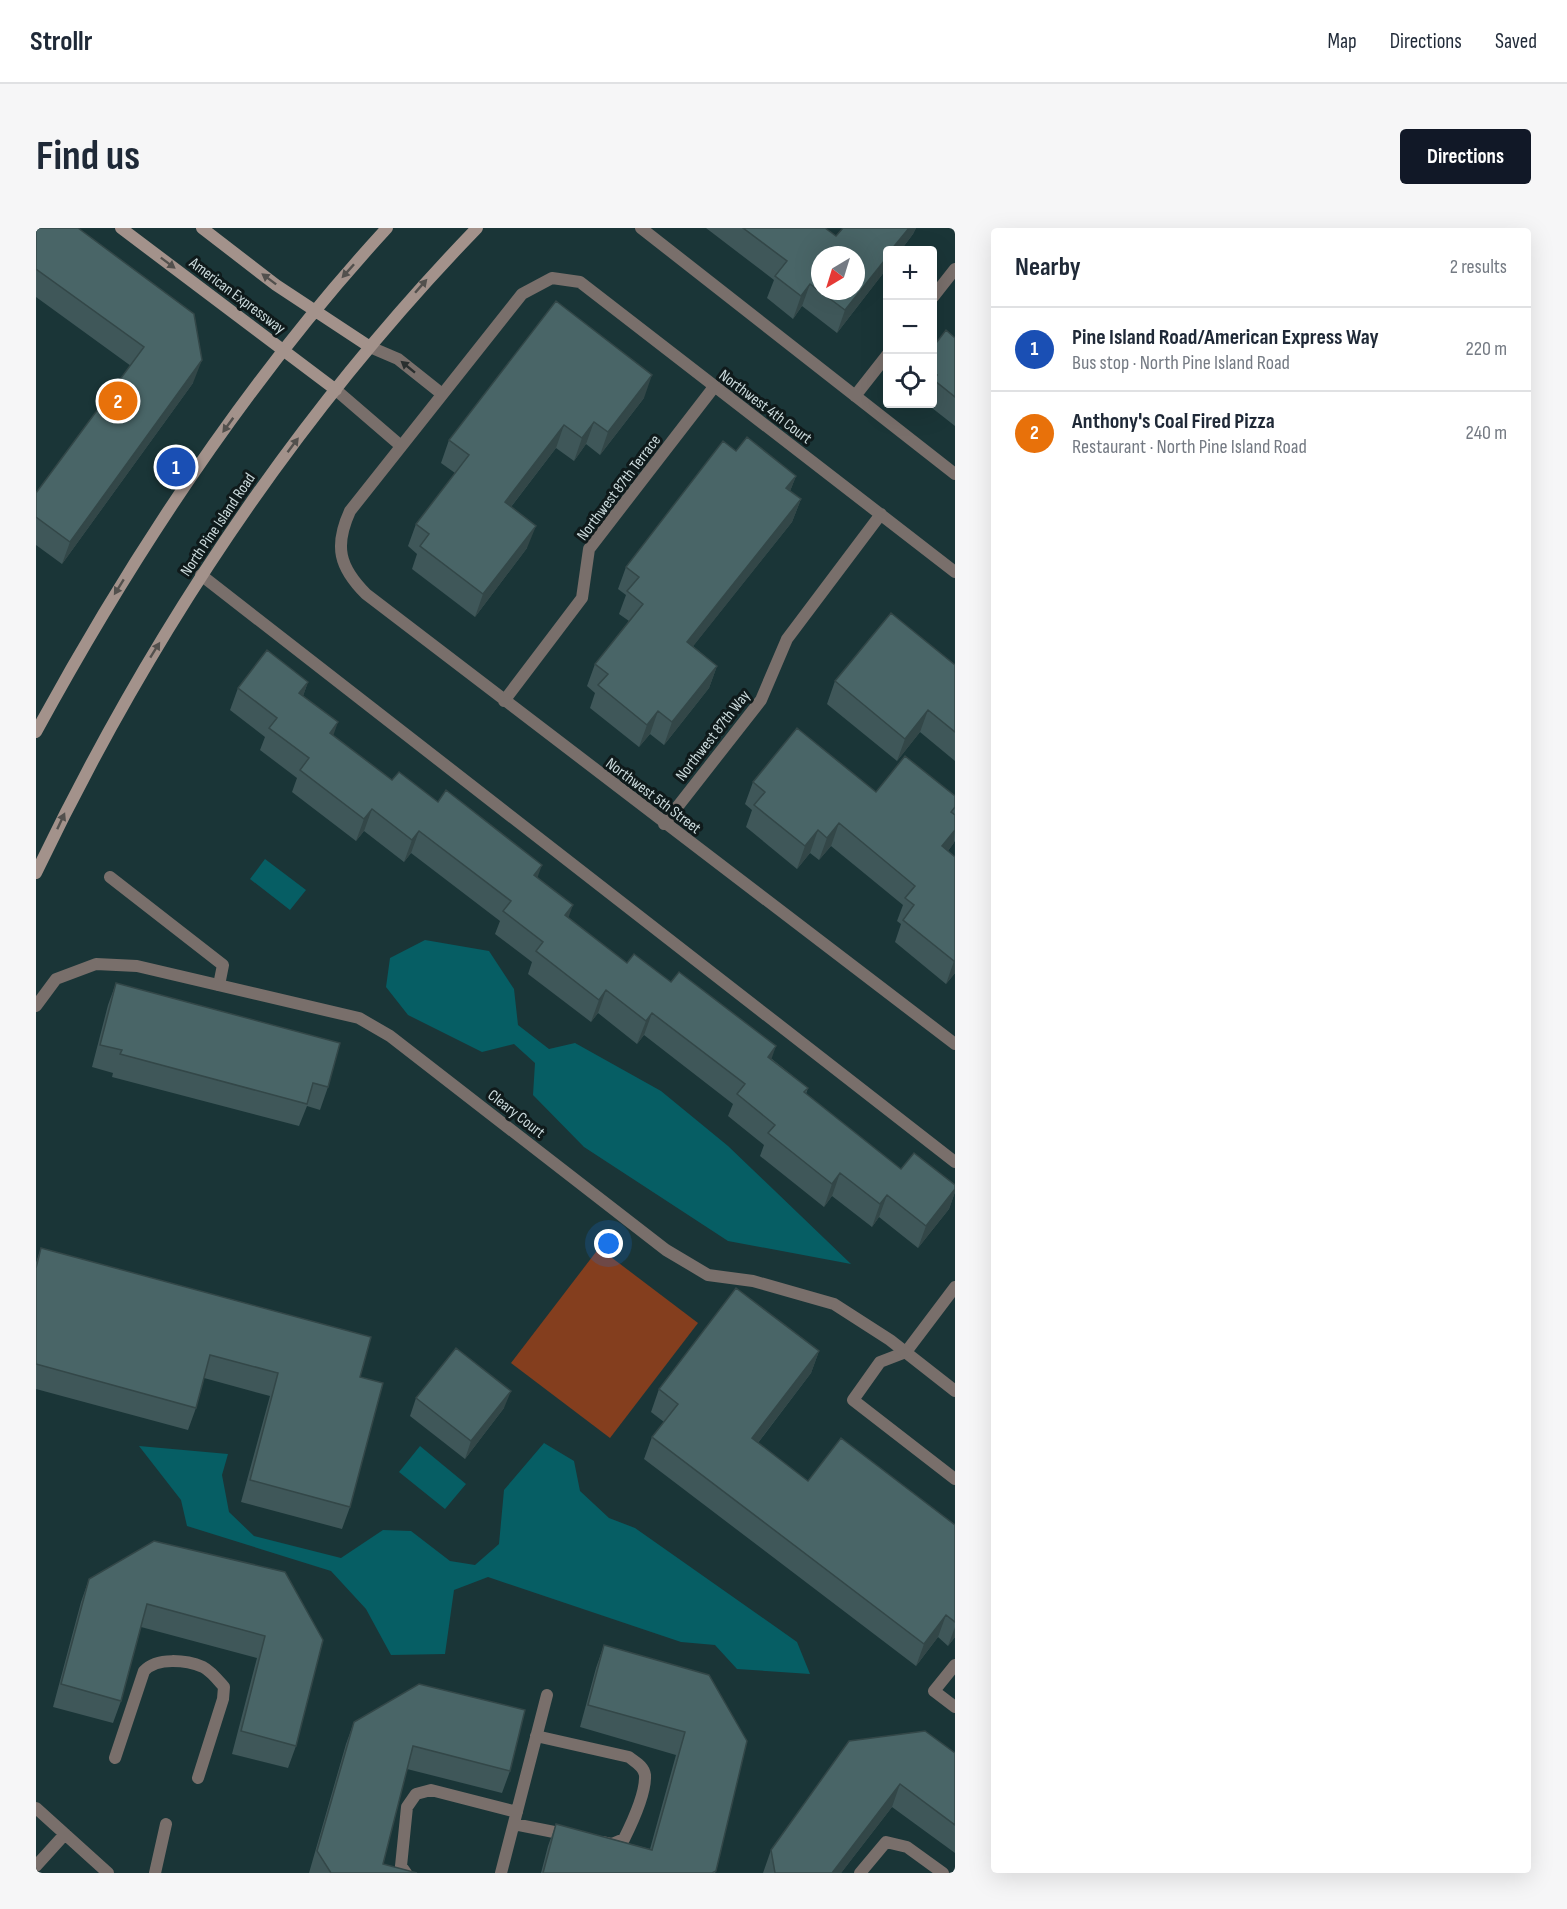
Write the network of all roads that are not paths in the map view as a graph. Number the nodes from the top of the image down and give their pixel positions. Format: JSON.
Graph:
{"nodes":[{"id":1,"x":121,"y":228,"type":"edge"},
{"id":2,"x":202,"y":228,"type":"edge"},
{"id":3,"x":387,"y":228,"type":"edge"},
{"id":4,"x":477,"y":228,"type":"edge"},
{"id":5,"x":641,"y":228,"type":"edge"},
{"id":6,"x":955,"y":269,"type":"edge"},
{"id":7,"x":937,"y":292,"type":"edge"},
{"id":8,"x":316,"y":311,"type":"junction"},
{"id":9,"x":370,"y":347,"type":"junction"},
{"id":10,"x":284,"y":350,"type":"junction"},
{"id":11,"x":883,"y":360,"type":"edge"},
{"id":12,"x":714,"y":387,"type":"junction"},
{"id":13,"x":336,"y":390,"type":"junction"},
{"id":14,"x":442,"y":394,"type":"junction"},
{"id":15,"x":855,"y":396,"type":"junction"},
{"id":16,"x":401,"y":446,"type":"junction"},
{"id":17,"x":955,"y":474,"type":"edge"},
{"id":18,"x":881,"y":514,"type":"junction"},
{"id":19,"x":955,"y":572,"type":"edge"},
{"id":20,"x":201,"y":575,"type":"junction"},
{"id":21,"x":504,"y":701,"type":"junction"},
{"id":22,"x":36,"y":732,"type":"edge"},
{"id":23,"x":664,"y":824,"type":"junction"},
{"id":24,"x":36,"y":873,"type":"edge"},
{"id":25,"x":111,"y":877,"type":"dead end"},
{"id":26,"x":219,"y":985,"type":"junction"},
{"id":27,"x":36,"y":1006,"type":"edge"},
{"id":28,"x":955,"y":1044,"type":"edge"},
{"id":29,"x":955,"y":1162,"type":"edge"},
{"id":30,"x":955,"y":1287,"type":"edge"},
{"id":31,"x":906,"y":1352,"type":"junction"},
{"id":32,"x":955,"y":1391,"type":"edge"},
{"id":33,"x":955,"y":1479,"type":"edge"},
{"id":34,"x":955,"y":1665,"type":"edge"},
{"id":35,"x":546,"y":1695,"type":"dead end"},
{"id":36,"x":955,"y":1707,"type":"edge"},
{"id":37,"x":536,"y":1736,"type":"junction"},
{"id":38,"x":115,"y":1758,"type":"dead end"},
{"id":39,"x":198,"y":1779,"type":"dead end"},
{"id":40,"x":36,"y":1808,"type":"edge"},
{"id":41,"x":516,"y":1818,"type":"junction"},
{"id":42,"x":166,"y":1824,"type":"dead end"},
{"id":43,"x":65,"y":1834,"type":"junction"},
{"id":44,"x":36,"y":1866,"type":"edge"},
{"id":45,"x":108,"y":1873,"type":"edge"},
{"id":46,"x":155,"y":1873,"type":"edge"},
{"id":47,"x":406,"y":1873,"type":"edge"},
{"id":48,"x":501,"y":1873,"type":"edge"},
{"id":49,"x":860,"y":1873,"type":"edge"},
{"id":50,"x":944,"y":1873,"type":"edge"}],
"edges":[{"from":1,"to":10,"type":"main road","name":"American Expressway","one_way":true},
{"from":8,"to":2,"type":"main road","name":"American Expressway","one_way":true},
{"from":3,"to":8,"type":"main road","one_way":true},
{"from":9,"to":4,"type":"main road","name":"North Pine Island Road","one_way":true},
{"from":5,"to":15,"type":"street"},
{"from":6,"to":7,"type":"street"},
{"from":8,"to":9,"type":"main road","name":"American Expressway"},
{"from":8,"to":10,"type":"main road"},
{"from":9,"to":13,"type":"main road","name":"North Pine Island Road"},
{"from":14,"to":9,"type":"street","one_way":true},
{"from":10,"to":13,"type":"main road","name":"American Expressway"},
{"from":10,"to":22,"type":"main road","one_way":true},
{"from":11,"to":15,"type":"street"},
{"from":12,"to":14,"type":"street","name":"Northwest 4th Court"},
{"from":12,"to":18,"type":"street","name":"Northwest 4th Court"},
{"from":12,"to":21,"type":"street","name":"Northwest 87th Terrace"},
{"from":13,"to":16,"type":"street"},
{"from":20,"to":13,"type":"main road","name":"North Pine Island Road","one_way":true},
{"from":14,"to":16,"type":"street"},
{"from":15,"to":17,"type":"street"},
{"from":16,"to":21,"type":"street","name":"Northwest 5th Street"},
{"from":18,"to":19,"type":"street","name":"Northwest 4th Court"},
{"from":18,"to":23,"type":"street","name":"Northwest 87th Way"},
{"from":24,"to":20,"type":"main road","name":"North Pine Island Road","one_way":true},
{"from":20,"to":29,"type":"street"},
{"from":21,"to":23,"type":"street","name":"Northwest 5th Street"},
{"from":23,"to":28,"type":"street","name":"Northwest 5th Street"},
{"from":25,"to":26,"type":"street"},
{"from":26,"to":27,"type":"street","name":"Cleary Court"},
{"from":26,"to":31,"type":"street","name":"Cleary Court"},
{"from":30,"to":31,"type":"street"},
{"from":31,"to":32,"type":"street","name":"Cleary Court"},
{"from":31,"to":33,"type":"street"},
{"from":34,"to":36,"type":"street"},
{"from":35,"to":37,"type":"street"},
{"from":37,"to":41,"type":"street"},
{"from":37,"to":41,"type":"street"},
{"from":38,"to":39,"type":"street"},
{"from":40,"to":43,"type":"street"},
{"from":41,"to":47,"type":"street"},
{"from":41,"to":48,"type":"street"},
{"from":42,"to":46,"type":"street"},
{"from":43,"to":44,"type":"street"},
{"from":43,"to":45,"type":"street"},
{"from":49,"to":50,"type":"street"}]}
